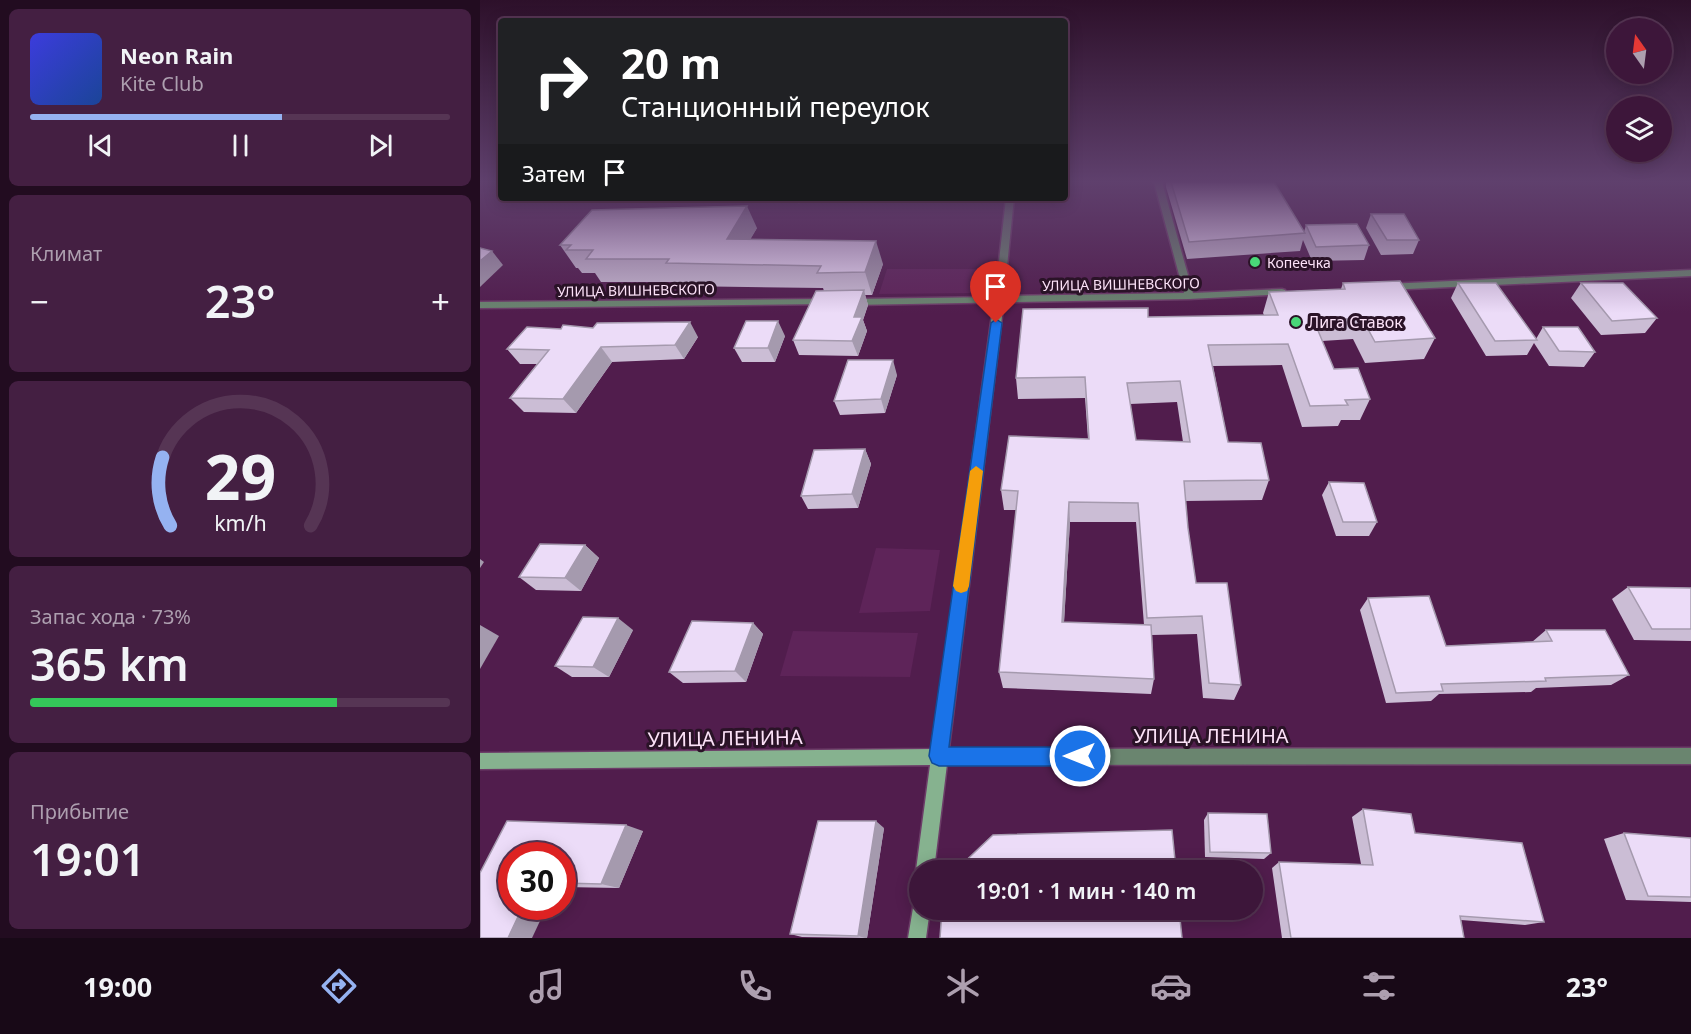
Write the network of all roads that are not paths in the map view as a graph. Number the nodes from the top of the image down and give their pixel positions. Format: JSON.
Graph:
{"nodes":[{"id":1,"x":1007,"y":226,"type":"edge"},
{"id":2,"x":1170,"y":226,"type":"edge"},
{"id":3,"x":1691,"y":273,"type":"edge"},
{"id":4,"x":1380,"y":287,"type":"edge"},
{"id":5,"x":1297,"y":291,"type":"edge"},
{"id":6,"x":1189,"y":296,"type":"junction"},
{"id":7,"x":999,"y":300,"type":"junction"},
{"id":8,"x":834,"y":302,"type":"edge"},
{"id":9,"x":846,"y":302,"type":"edge"},
{"id":10,"x":480,"y":305,"type":"edge"},
{"id":11,"x":939,"y":756,"type":"junction"},
{"id":12,"x":1691,"y":756,"type":"edge"},
{"id":13,"x":480,"y":761,"type":"edge"},
{"id":14,"x":926,"y":860,"type":"edge"},
{"id":15,"x":919,"y":920,"type":"edge"},
{"id":16,"x":917,"y":938,"type":"edge"}],
"edges":[{"from":1,"to":7,"type":"street"},
{"from":2,"to":6,"type":"street"},
{"from":3,"to":4,"type":"street"},
{"from":5,"to":6,"type":"street","name":"УЛИЦА ВИШНЕВСКОГО"},
{"from":6,"to":7,"type":"street","name":"УЛИЦА ВИШНЕВСКОГО"},
{"from":7,"to":9,"type":"street","name":"УЛИЦА ВИШНЕВСКОГО"},
{"from":7,"to":11,"type":"street"},
{"from":8,"to":10,"type":"street","name":"УЛИЦА ВИШНЕВСКОГО"},
{"from":11,"to":12,"type":"street","name":"УЛИЦА ЛЕНИНА"},
{"from":11,"to":13,"type":"street","name":"УЛИЦА ЛЕНИНА"},
{"from":11,"to":14,"type":"street"},
{"from":15,"to":16,"type":"street"}]}
